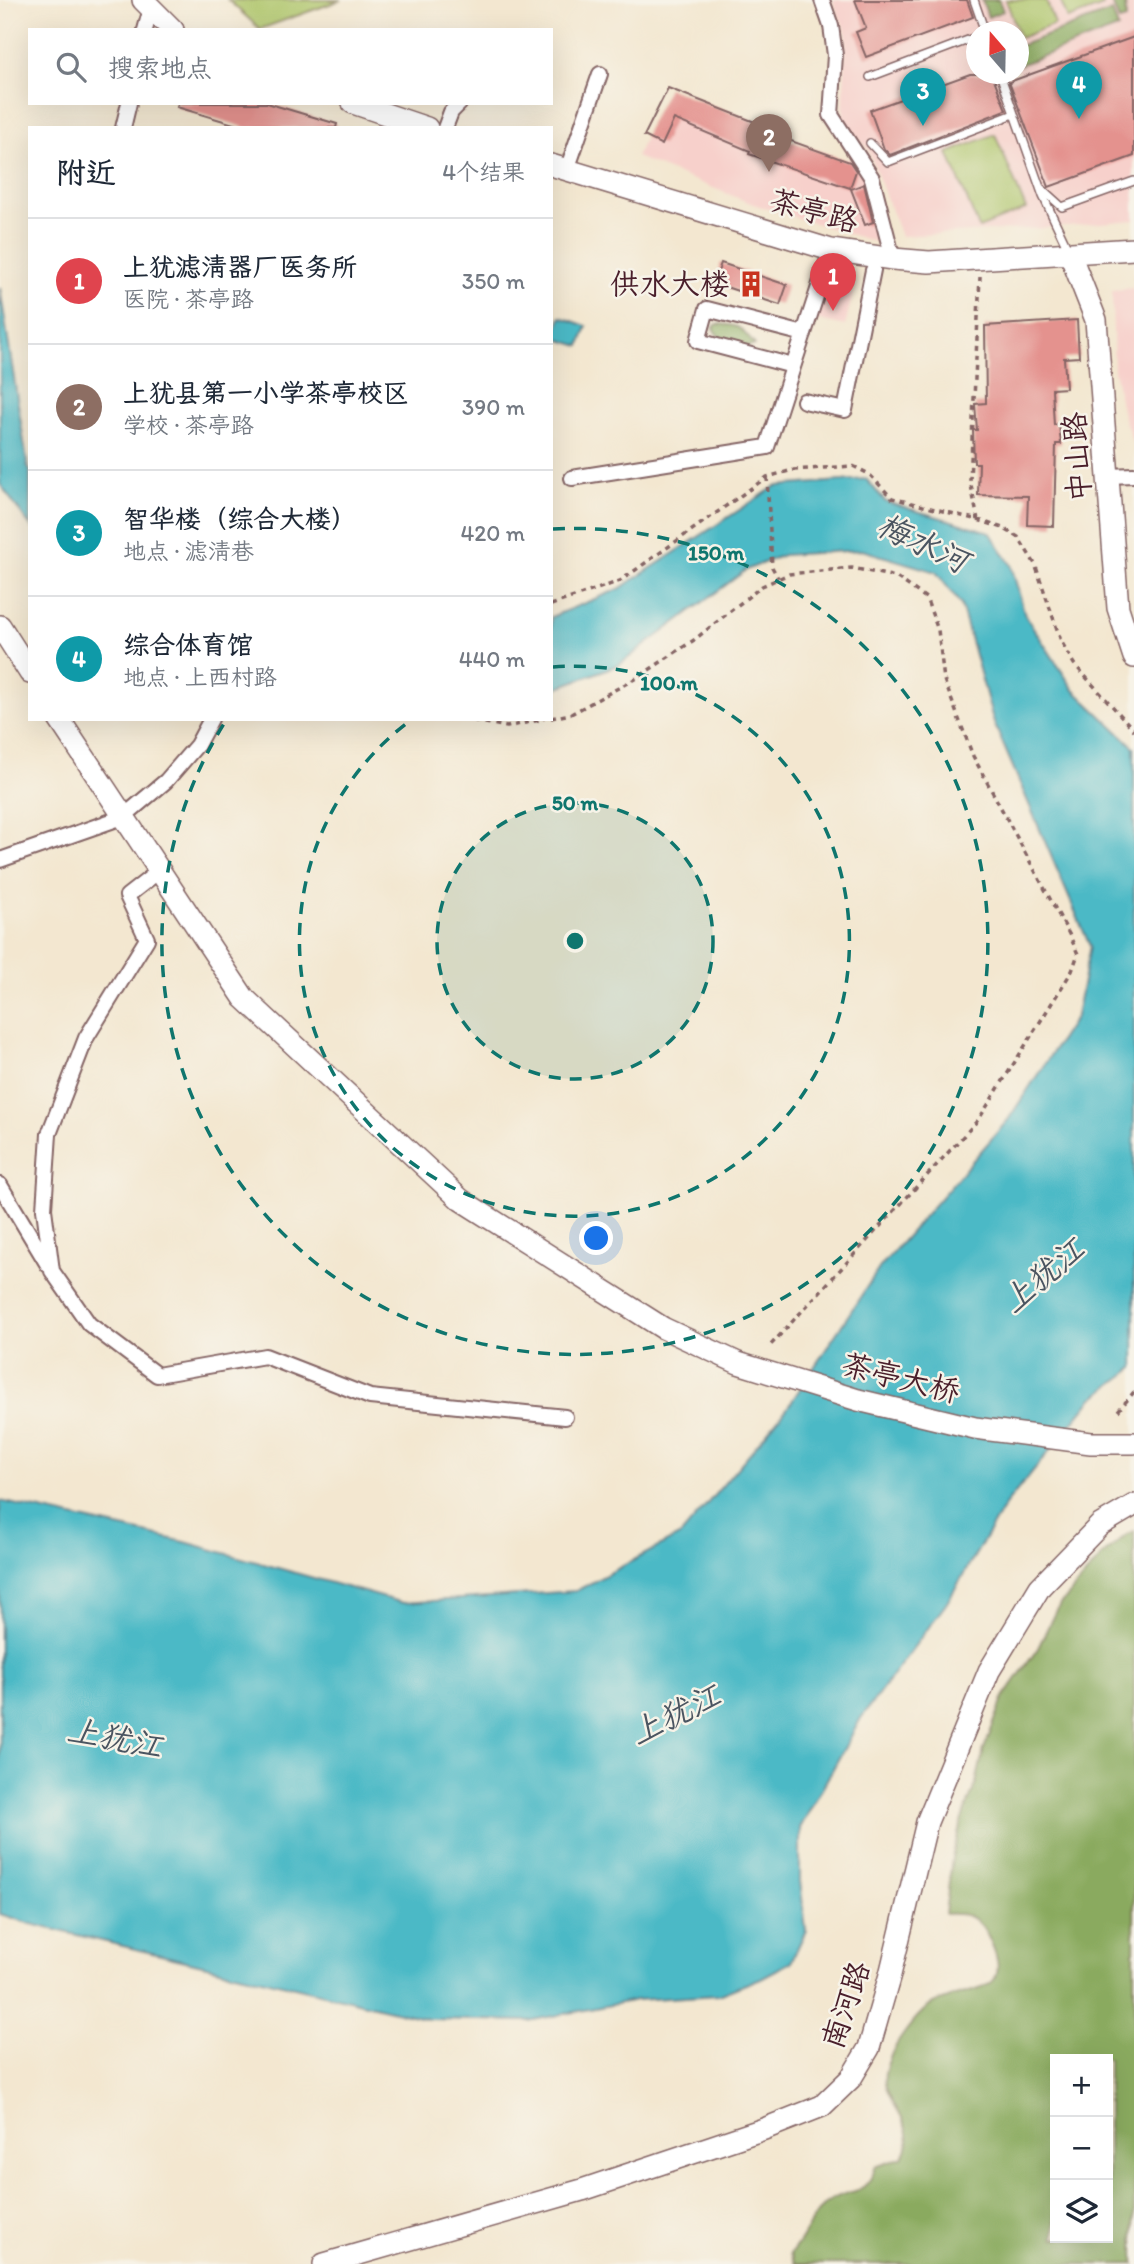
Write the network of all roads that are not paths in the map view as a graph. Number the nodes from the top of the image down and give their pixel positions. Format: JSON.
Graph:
{"nodes":[{"id":1,"x":821,"y":0,"type":"edge"},
{"id":2,"x":974,"y":0,"type":"edge"},
{"id":3,"x":147,"y":4,"type":"edge"},
{"id":4,"x":981,"y":21,"type":"edge"},
{"id":5,"x":145,"y":28,"type":"edge"},
{"id":6,"x":171,"y":28,"type":"edge"},
{"id":7,"x":966,"y":41,"type":"edge"},
{"id":8,"x":600,"y":74,"type":"dead end"},
{"id":9,"x":870,"y":77,"type":"dead end"},
{"id":10,"x":1004,"y":84,"type":"edge"},
{"id":11,"x":129,"y":105,"type":"edge"},
{"id":12,"x":359,"y":105,"type":"edge"},
{"id":13,"x":458,"y":105,"type":"edge"},
{"id":14,"x":1014,"y":114,"type":"junction"},
{"id":15,"x":123,"y":126,"type":"edge"},
{"id":16,"x":421,"y":126,"type":"edge"},
{"id":17,"x":446,"y":126,"type":"edge"},
{"id":18,"x":870,"y":143,"type":"dead end"},
{"id":19,"x":559,"y":168,"type":"edge"},
{"id":20,"x":1134,"y":181,"type":"edge"},
{"id":21,"x":1040,"y":187,"type":"junction"},
{"id":22,"x":1134,"y":249,"type":"edge"},
{"id":23,"x":831,"y":250,"type":"junction"},
{"id":24,"x":1070,"y":254,"type":"junction"},
{"id":25,"x":893,"y":259,"type":"junction"},
{"id":26,"x":873,"y":270,"type":"dead end"},
{"id":27,"x":804,"y":334,"type":"junction"},
{"id":28,"x":793,"y":366,"type":"junction"},
{"id":29,"x":804,"y":401,"type":"dead end"},
{"id":30,"x":1134,"y":475,"type":"edge"},
{"id":31,"x":1108,"y":476,"type":"junction"},
{"id":32,"x":572,"y":478,"type":"dead end"},
{"id":33,"x":0,"y":626,"type":"edge"},
{"id":34,"x":1134,"y":657,"type":"edge"},
{"id":35,"x":28,"y":670,"type":"edge"},
{"id":36,"x":60,"y":721,"type":"edge"},
{"id":37,"x":210,"y":721,"type":"edge"},
{"id":38,"x":123,"y":817,"type":"junction"},
{"id":39,"x":0,"y":860,"type":"edge"},
{"id":40,"x":159,"y":871,"type":"junction"},
{"id":41,"x":0,"y":1185,"type":"edge"},
{"id":42,"x":52,"y":1271,"type":"junction"},
{"id":43,"x":565,"y":1417,"type":"dead end"},
{"id":44,"x":1134,"y":1443,"type":"edge"},
{"id":45,"x":1134,"y":1505,"type":"edge"},
{"id":46,"x":324,"y":2264,"type":"edge"}],
"edges":[{"from":1,"to":25,"type":"street"},
{"from":2,"to":4,"type":"lane"},
{"from":3,"to":5,"type":"street"},
{"from":3,"to":6,"type":"street"},
{"from":7,"to":9,"type":"lane"},
{"from":8,"to":19,"type":"street"},
{"from":10,"to":14,"type":"lane"},
{"from":11,"to":15,"type":"street"},
{"from":12,"to":16,"type":"street"},
{"from":13,"to":17,"type":"street"},
{"from":14,"to":18,"type":"lane"},
{"from":14,"to":21,"type":"lane"},
{"from":19,"to":23,"type":"street","name":"茶亭路"},
{"from":20,"to":21,"type":"lane"},
{"from":21,"to":24,"type":"lane"},
{"from":22,"to":24,"type":"street","name":"茶亭路"},
{"from":23,"to":25,"type":"street","name":"茶亭路"},
{"from":23,"to":27,"type":"street"},
{"from":24,"to":25,"type":"street","name":"茶亭路"},
{"from":24,"to":31,"type":"street","name":"中山路"},
{"from":26,"to":29,"type":"street"},
{"from":27,"to":28,"type":"street"},
{"from":27,"to":28,"type":"street"},
{"from":28,"to":32,"type":"street"},
{"from":30,"to":31,"type":"street"},
{"from":31,"to":34,"type":"street","name":"中山路"},
{"from":33,"to":35,"type":"street"},
{"from":36,"to":38,"type":"street","name":"茶亭大桥"},
{"from":37,"to":38,"type":"street"},
{"from":38,"to":39,"type":"street"},
{"from":38,"to":40,"type":"street","name":"茶亭大桥"},
{"from":40,"to":42,"type":"street"},
{"from":40,"to":44,"type":"street","name":"茶亭大桥"},
{"from":41,"to":42,"type":"street"},
{"from":42,"to":43,"type":"street"},
{"from":45,"to":46,"type":"street","name":"南河路"}]}
